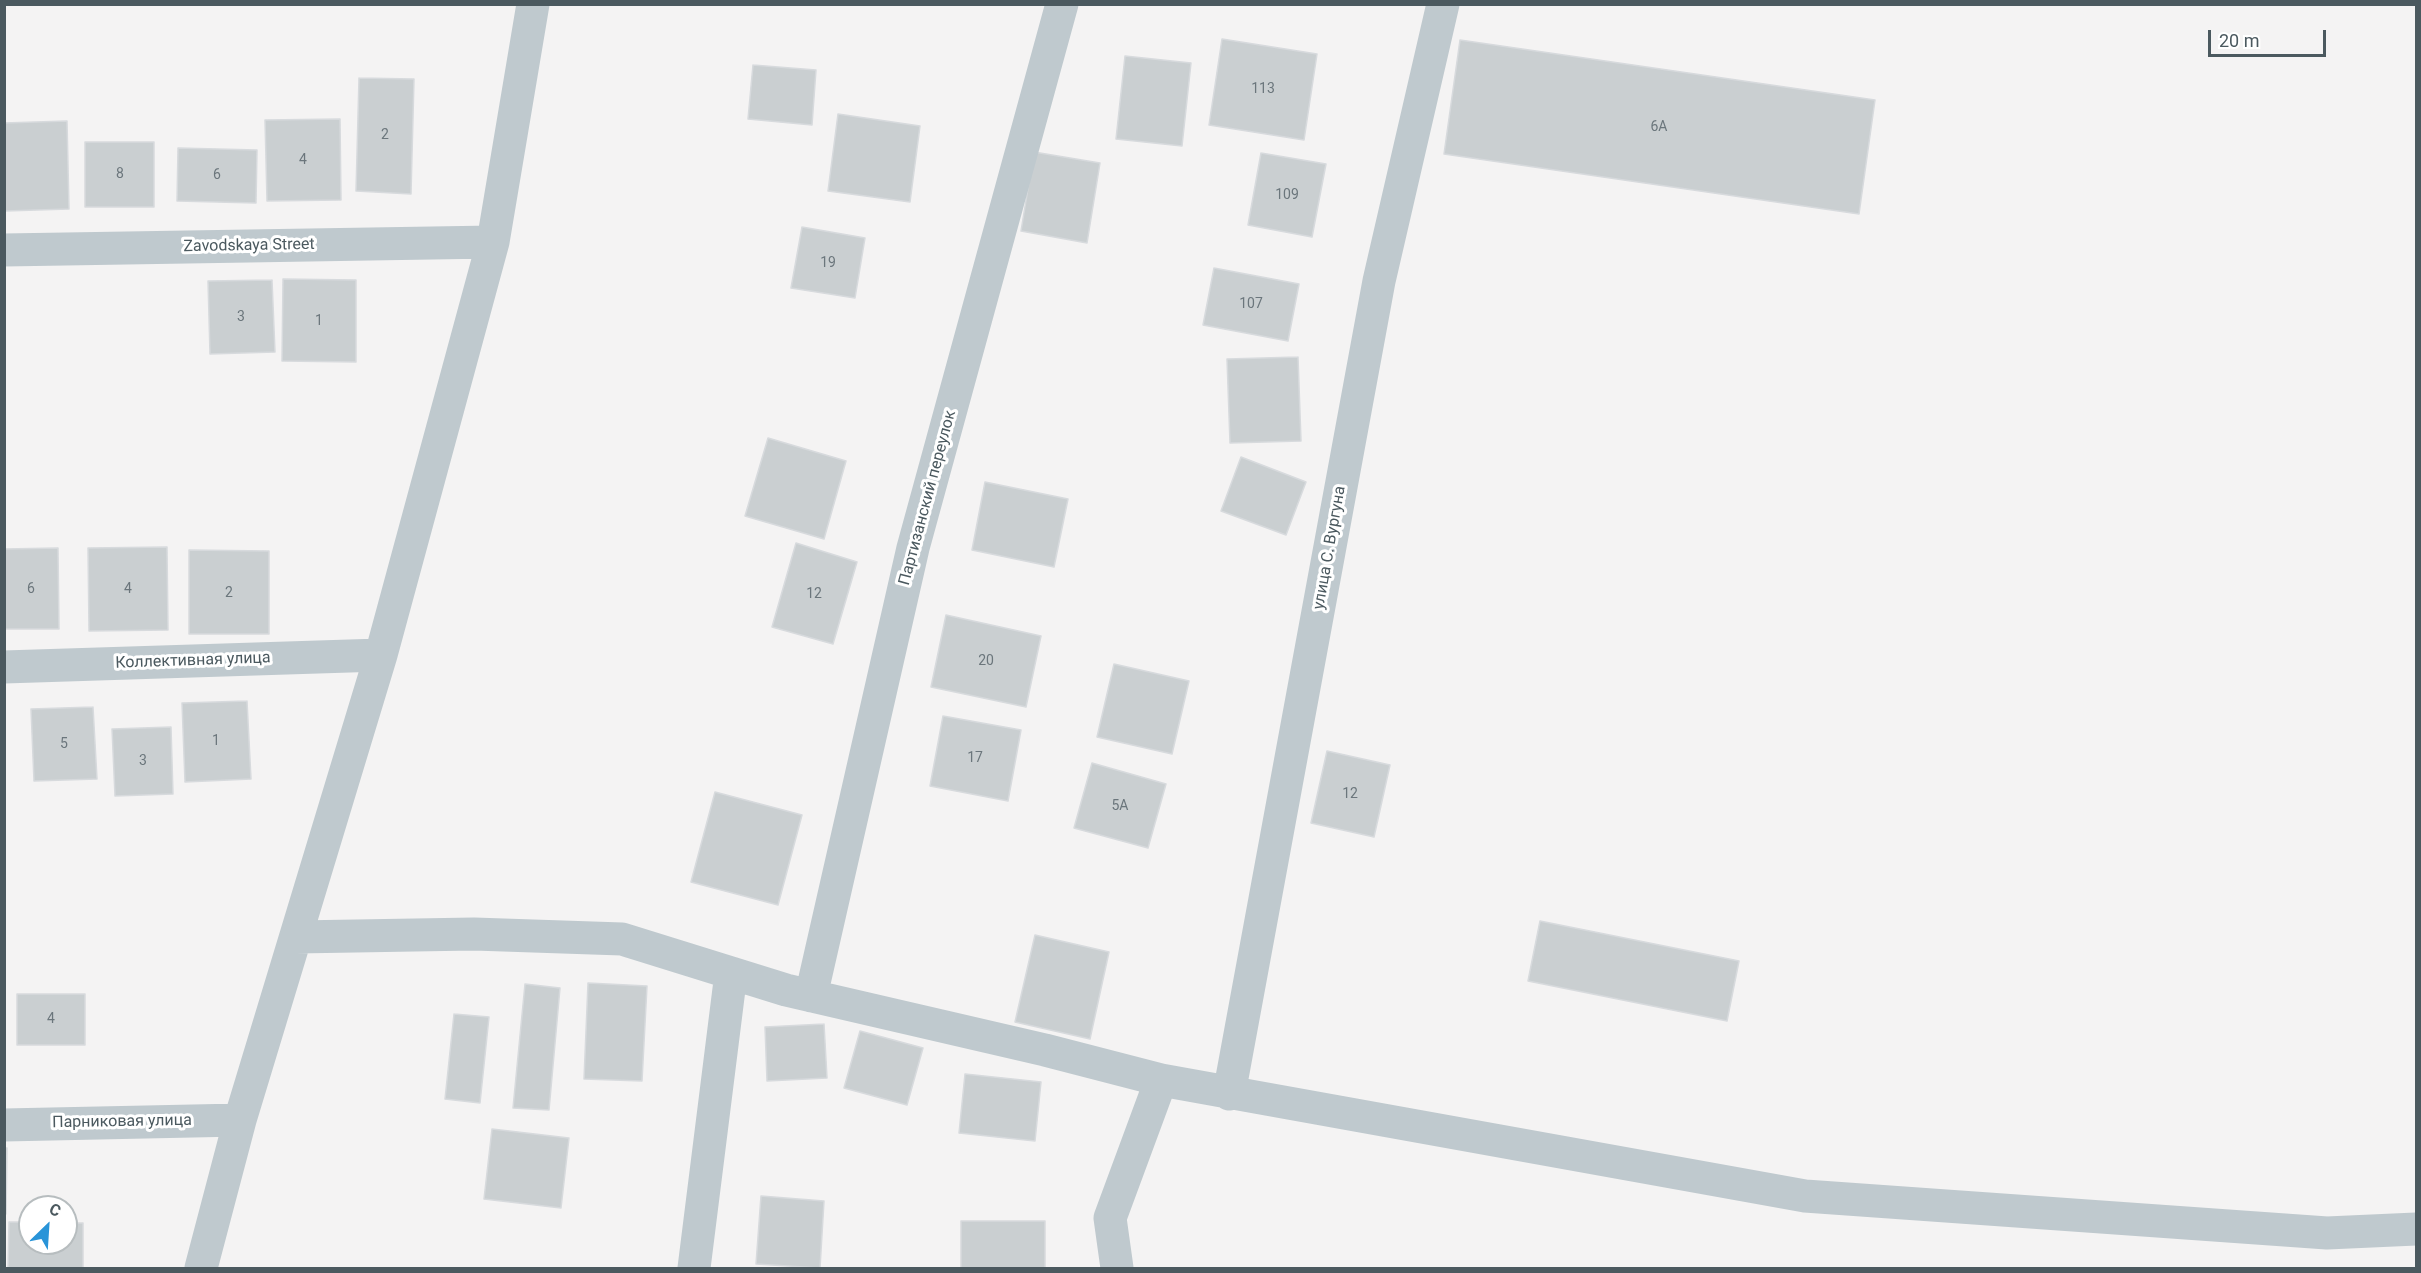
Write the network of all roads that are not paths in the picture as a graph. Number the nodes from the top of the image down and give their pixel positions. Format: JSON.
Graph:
{"nodes":[{"id":1,"x":533,"y":4,"type":"edge"},
{"id":2,"x":1062,"y":4,"type":"edge"},
{"id":3,"x":1443,"y":4,"type":"edge"},
{"id":4,"x":493,"y":242,"type":"junction"},
{"id":5,"x":4,"y":250,"type":"edge"},
{"id":6,"x":381,"y":655,"type":"junction"},
{"id":7,"x":4,"y":667,"type":"edge"},
{"id":8,"x":296,"y":936,"type":"junction"},
{"id":9,"x":730,"y":973,"type":"junction"},
{"id":10,"x":811,"y":996,"type":"junction"},
{"id":11,"x":1161,"y":1080,"type":"junction"},
{"id":12,"x":1229,"y":1094,"type":"junction"},
{"id":13,"x":240,"y":1120,"type":"junction"},
{"id":14,"x":4,"y":1125,"type":"edge"},
{"id":15,"x":2416,"y":1229,"type":"edge"},
{"id":16,"x":201,"y":1269,"type":"edge"},
{"id":17,"x":694,"y":1269,"type":"edge"},
{"id":18,"x":1117,"y":1269,"type":"edge"}],
"edges":[{"from":1,"to":4,"type":"street"},
{"from":2,"to":10,"type":"street","name":"Партизанский переулок"},
{"from":3,"to":12,"type":"street","name":"улица С. Вургуна"},
{"from":4,"to":5,"type":"street","name":"Zavodskaya Street"},
{"from":4,"to":6,"type":"street"},
{"from":6,"to":7,"type":"street","name":"Коллективная улица"},
{"from":6,"to":8,"type":"street"},
{"from":8,"to":9,"type":"street"},
{"from":8,"to":13,"type":"street"},
{"from":9,"to":10,"type":"street"},
{"from":9,"to":17,"type":"street"},
{"from":10,"to":11,"type":"street"},
{"from":11,"to":12,"type":"street"},
{"from":11,"to":18,"type":"street"},
{"from":12,"to":15,"type":"street"},
{"from":13,"to":14,"type":"street","name":"Парниковая улица"},
{"from":13,"to":16,"type":"street"}]}
